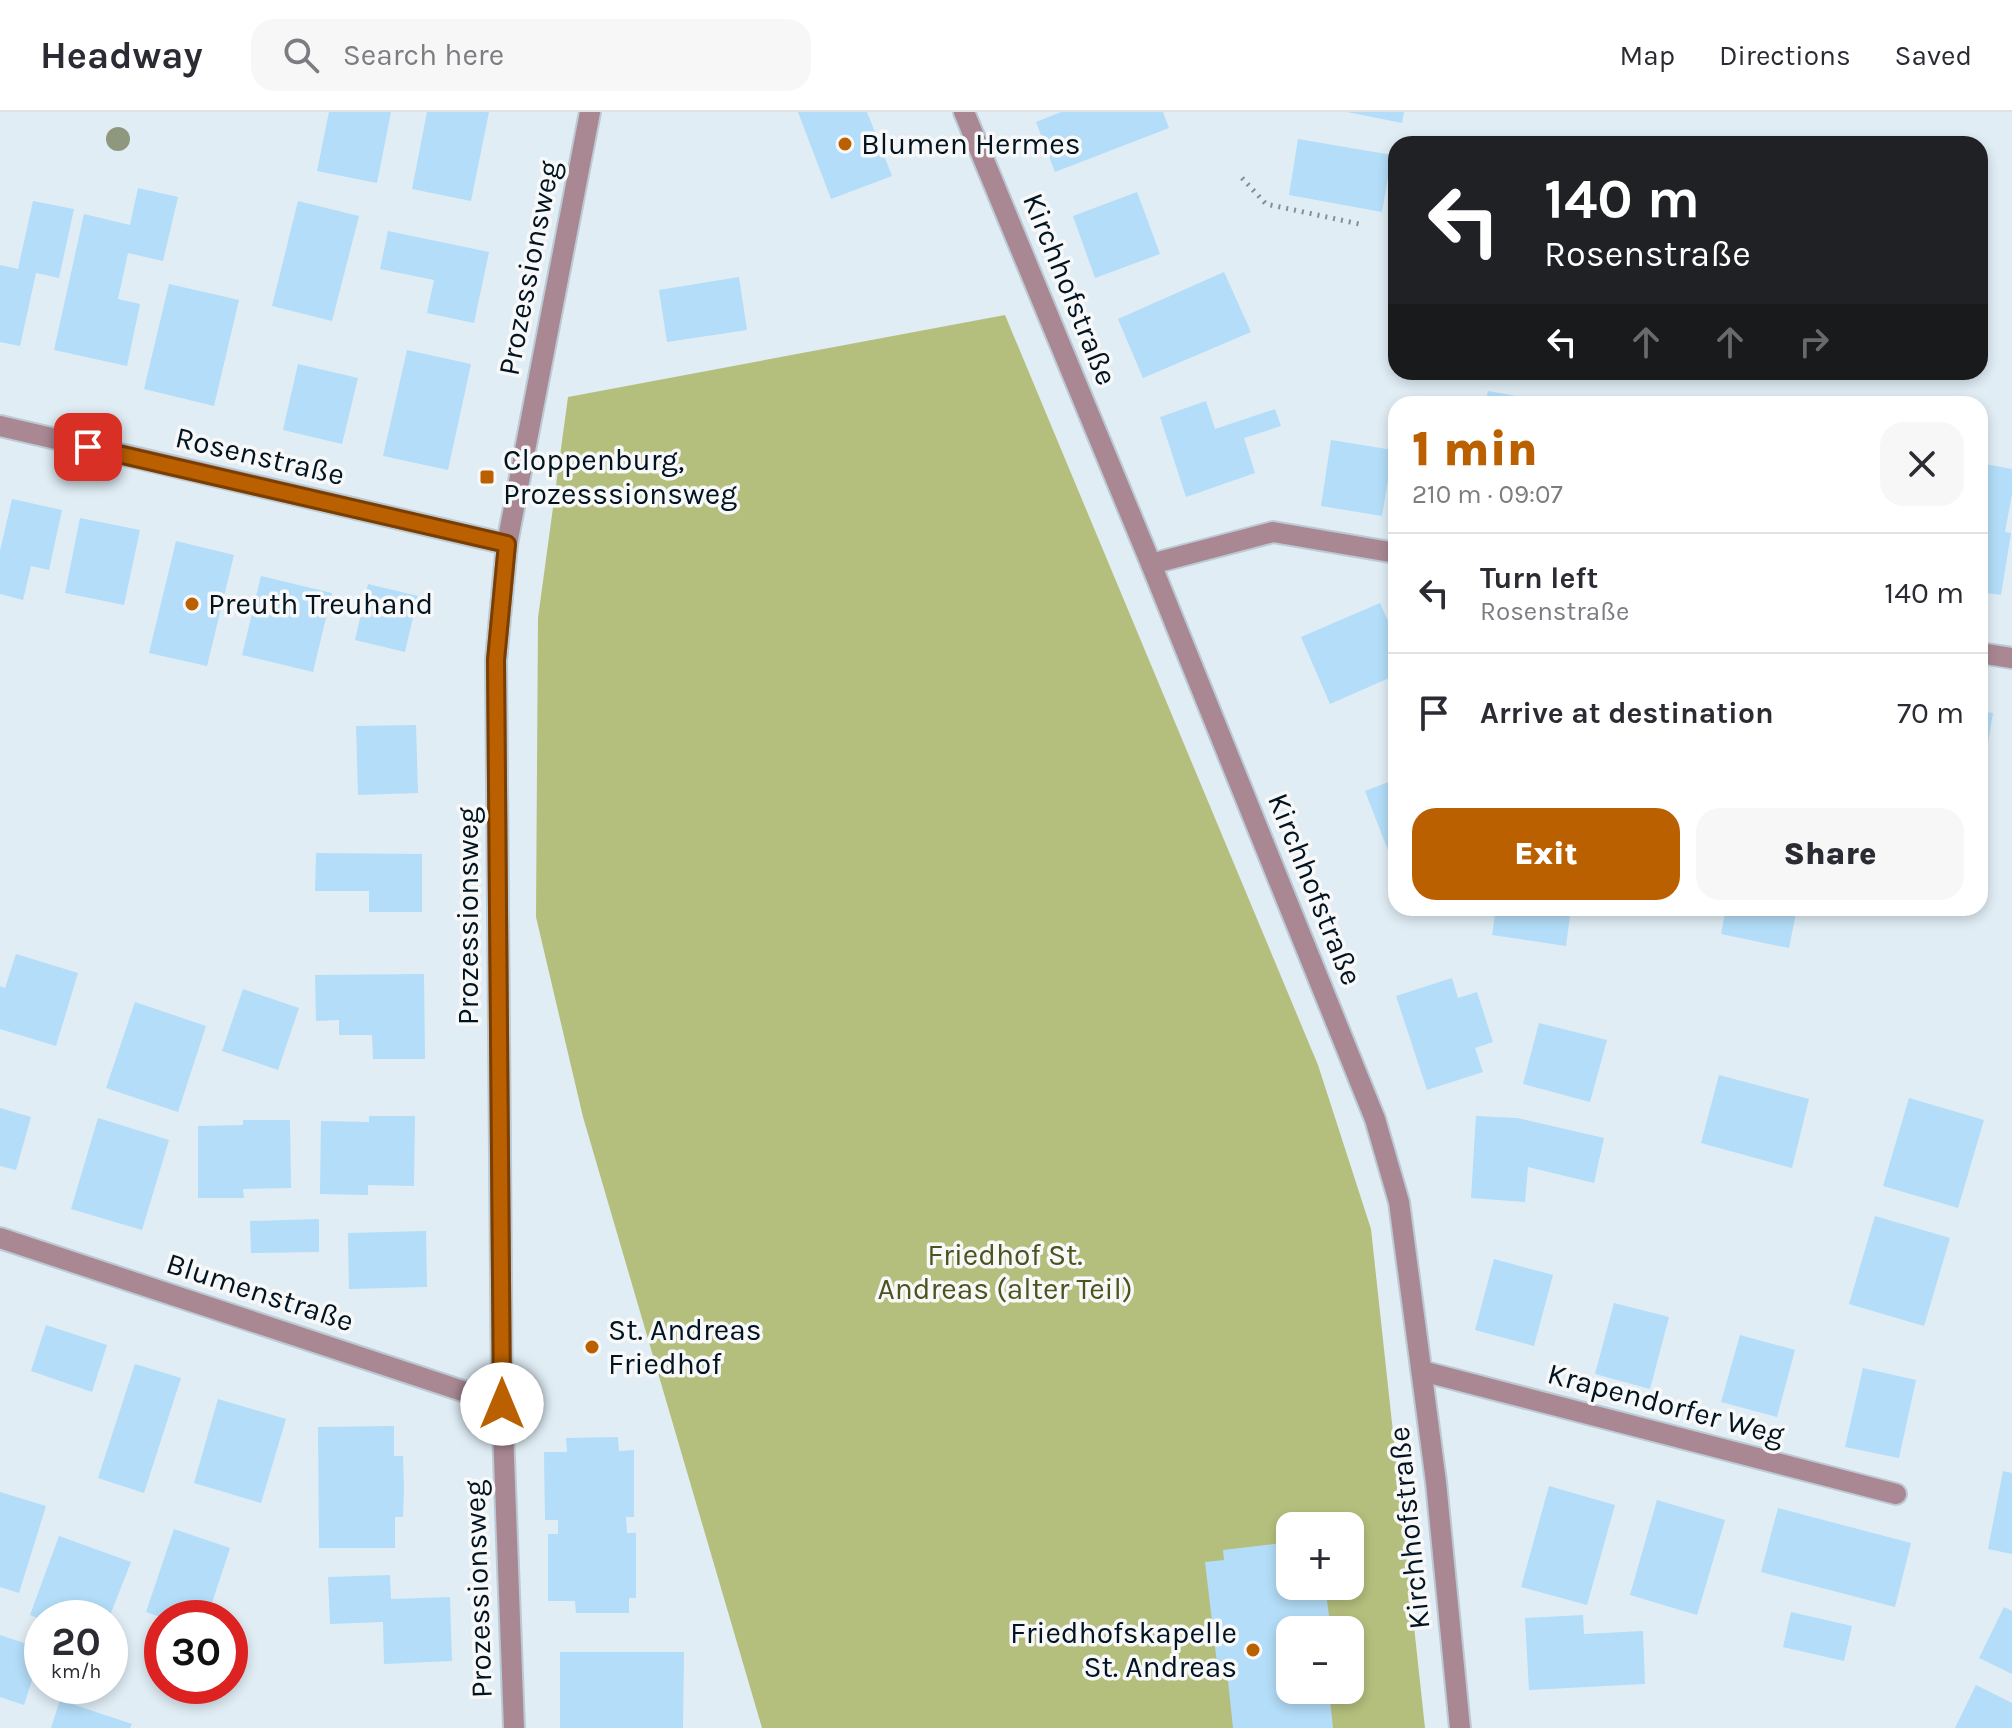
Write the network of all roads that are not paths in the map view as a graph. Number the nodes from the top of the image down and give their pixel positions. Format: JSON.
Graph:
{"nodes":[{"id":1,"x":590,"y":112,"type":"edge"},
{"id":2,"x":964,"y":112,"type":"edge"},
{"id":3,"x":0,"y":426,"type":"edge"},
{"id":4,"x":507,"y":544,"type":"junction"},
{"id":5,"x":1388,"y":552,"type":"edge"},
{"id":6,"x":1151,"y":564,"type":"junction"},
{"id":7,"x":1988,"y":654,"type":"edge"},
{"id":8,"x":2012,"y":658,"type":"edge"},
{"id":9,"x":0,"y":1238,"type":"edge"},
{"id":10,"x":1422,"y":1371,"type":"junction"},
{"id":11,"x":502,"y":1404,"type":"junction"},
{"id":12,"x":1896,"y":1494,"type":"dead end"},
{"id":13,"x":514,"y":1728,"type":"edge"},
{"id":14,"x":1460,"y":1728,"type":"edge"}],
"edges":[{"from":1,"to":4,"type":"street","name":"Prozessionsweg"},
{"from":2,"to":6,"type":"street","name":"Kirchhofstraße"},
{"from":3,"to":4,"type":"street","name":"Rosenstraße"},
{"from":4,"to":11,"type":"street","name":"Prozessionsweg"},
{"from":5,"to":6,"type":"street"},
{"from":6,"to":10,"type":"street","name":"Kirchhofstraße"},
{"from":7,"to":8,"type":"street"},
{"from":9,"to":11,"type":"street","name":"Blumenstraße"},
{"from":10,"to":12,"type":"street","name":"Krapendorfer Weg"},
{"from":10,"to":14,"type":"street","name":"Kirchhofstraße"},
{"from":11,"to":13,"type":"street","name":"Prozessionsweg"}]}
